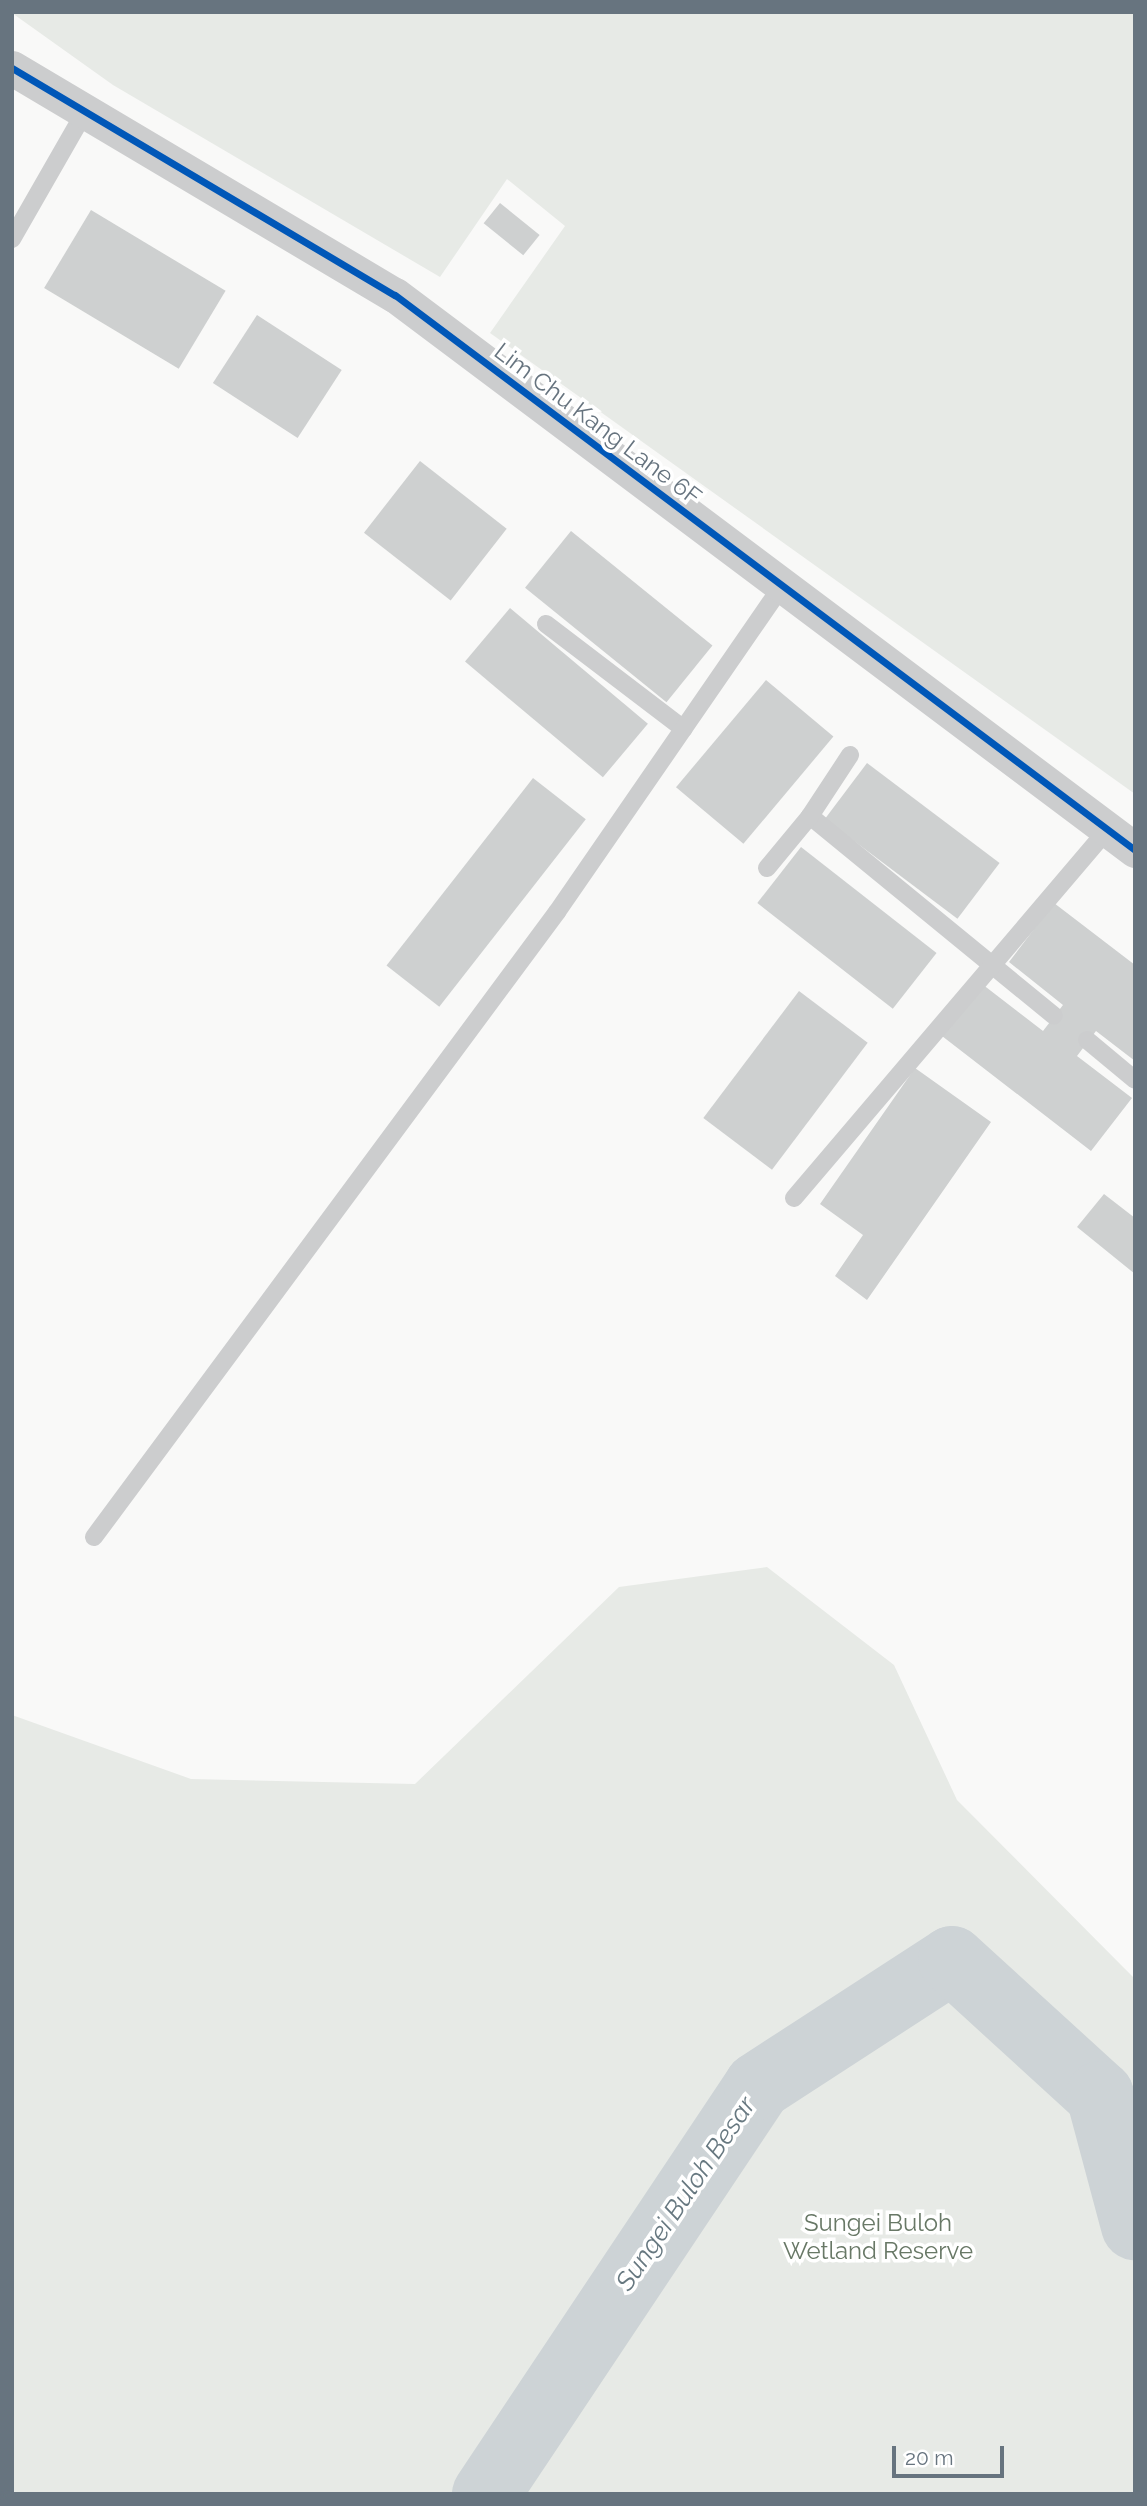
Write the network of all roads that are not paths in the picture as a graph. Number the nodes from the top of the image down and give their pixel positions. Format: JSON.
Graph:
{"nodes":[{"id":1,"x":12,"y":68,"type":"edge"},
{"id":2,"x":87,"y":108,"type":"junction"},
{"id":3,"x":12,"y":239,"type":"edge"},
{"id":4,"x":782,"y":586,"type":"junction"},
{"id":5,"x":546,"y":624,"type":"dead end"},
{"id":6,"x":684,"y":729,"type":"junction"},
{"id":7,"x":850,"y":755,"type":"dead end"},
{"id":8,"x":810,"y":816,"type":"junction"},
{"id":9,"x":1107,"y":830,"type":"junction"},
{"id":10,"x":1135,"y":850,"type":"edge"},
{"id":11,"x":767,"y":868,"type":"dead end"},
{"id":12,"x":992,"y":965,"type":"junction"},
{"id":13,"x":1054,"y":1016,"type":"dead end"},
{"id":14,"x":1087,"y":1040,"type":"dead end"},
{"id":15,"x":1135,"y":1080,"type":"edge"},
{"id":16,"x":794,"y":1199,"type":"dead end"},
{"id":17,"x":94,"y":1537,"type":"dead end"}],
"edges":[{"from":1,"to":2,"type":"street","name":"Lim Chu Kang Lane 6F"},
{"from":2,"to":3,"type":"lane"},
{"from":2,"to":4,"type":"street","name":"Lim Chu Kang Lane 6F"},
{"from":4,"to":6,"type":"lane"},
{"from":4,"to":9,"type":"street","name":"Lim Chu Kang Lane 6F"},
{"from":5,"to":6,"type":"lane"},
{"from":6,"to":17,"type":"lane"},
{"from":7,"to":8,"type":"lane"},
{"from":8,"to":11,"type":"lane"},
{"from":8,"to":12,"type":"lane"},
{"from":9,"to":10,"type":"street","name":"Lim Chu Kang Lane 6F"},
{"from":9,"to":12,"type":"lane"},
{"from":12,"to":13,"type":"lane"},
{"from":12,"to":16,"type":"lane"},
{"from":14,"to":15,"type":"lane"}]}
